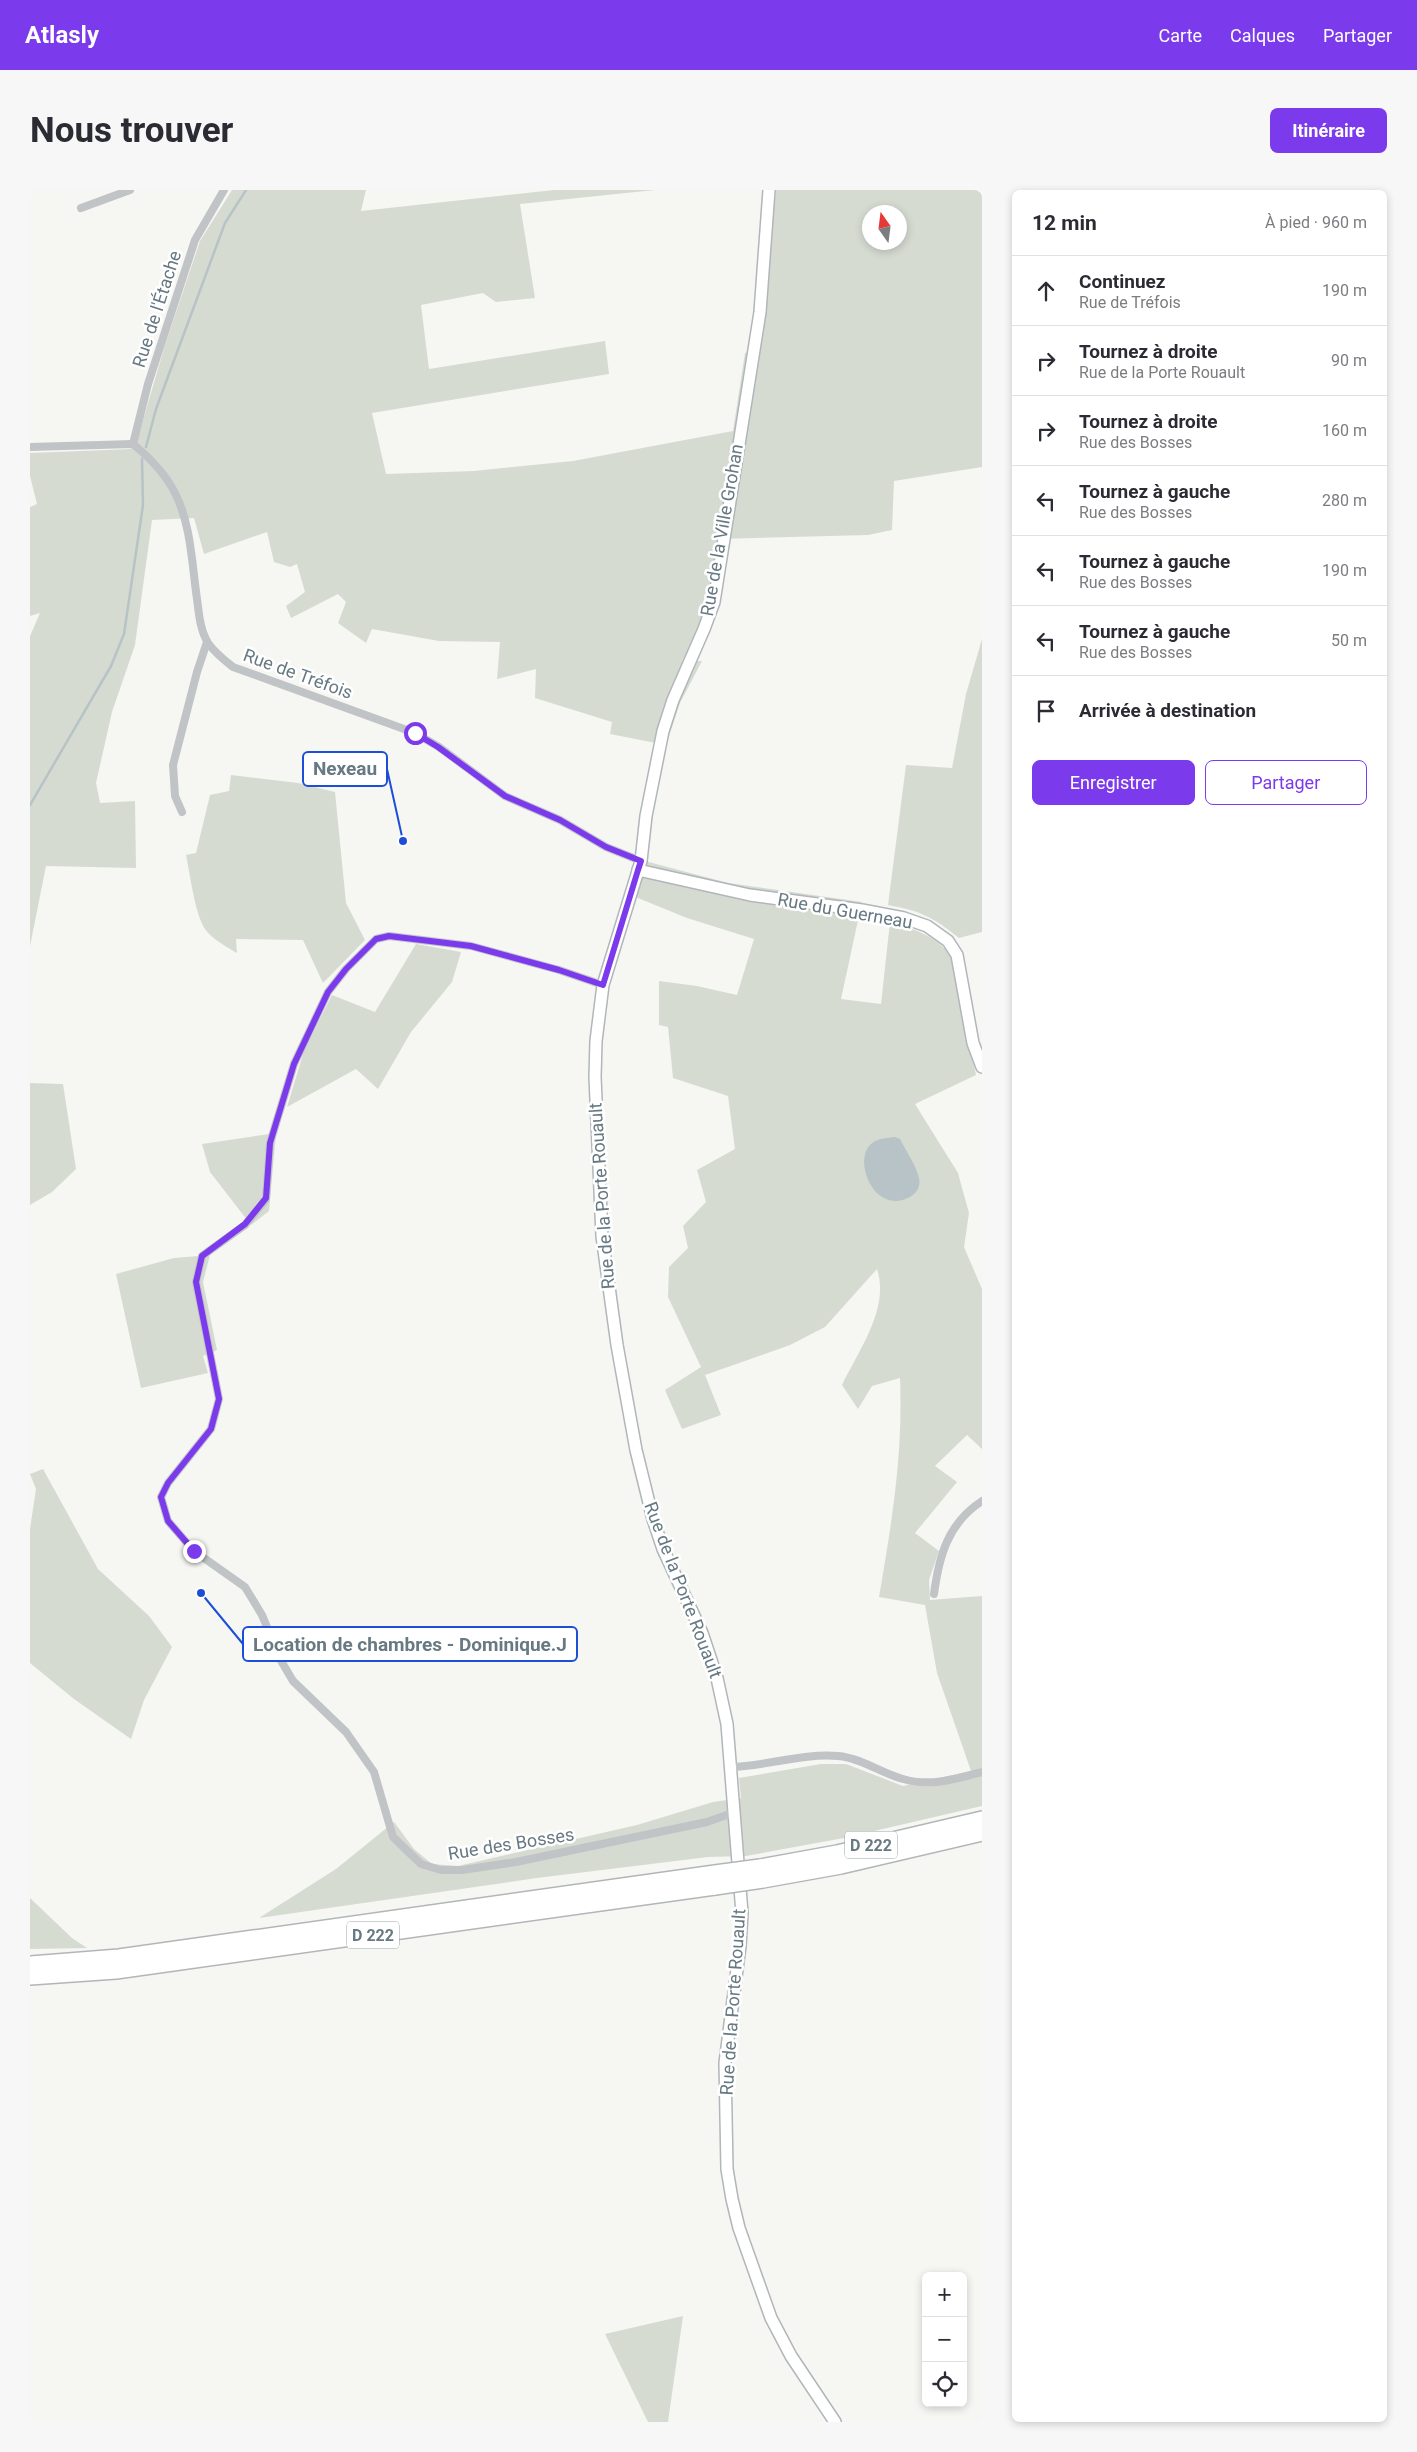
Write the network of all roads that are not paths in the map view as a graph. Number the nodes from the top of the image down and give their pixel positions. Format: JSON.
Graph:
{"nodes":[{"id":1,"x":130,"y":190,"type":"edge"},
{"id":2,"x":221,"y":190,"type":"edge"},
{"id":3,"x":769,"y":190,"type":"edge"},
{"id":4,"x":81,"y":208,"type":"dead end"},
{"id":5,"x":133,"y":444,"type":"junction"},
{"id":6,"x":30,"y":448,"type":"edge"},
{"id":7,"x":208,"y":642,"type":"junction"},
{"id":8,"x":182,"y":812,"type":"dead end"},
{"id":9,"x":640,"y":866,"type":"junction"},
{"id":10,"x":603,"y":985,"type":"junction"},
{"id":11,"x":982,"y":1067,"type":"edge"},
{"id":12,"x":982,"y":1501,"type":"edge"},
{"id":13,"x":934,"y":1594,"type":"dead end"},
{"id":14,"x":731,"y":1767,"type":"junction"},
{"id":15,"x":982,"y":1772,"type":"edge"},
{"id":16,"x":734,"y":1812,"type":"junction"},
{"id":17,"x":982,"y":1819,"type":"edge"},
{"id":18,"x":982,"y":1833,"type":"edge"},
{"id":19,"x":762,"y":1873,"type":"junction"},
{"id":20,"x":715,"y":1880,"type":"junction"},
{"id":21,"x":30,"y":1964,"type":"edge"},
{"id":22,"x":30,"y":1977,"type":"edge"},
{"id":23,"x":835,"y":2422,"type":"edge"}],
"edges":[{"from":1,"to":4,"type":"street"},
{"from":2,"to":5,"type":"street","name":"Rue de l'Étache"},
{"from":3,"to":9,"type":"street","name":"Rue de la Ville Grohan"},
{"from":5,"to":6,"type":"street"},
{"from":5,"to":7,"type":"street","name":"Rue de Tréfois"},
{"from":7,"to":8,"type":"street"},
{"from":7,"to":9,"type":"street","name":"Rue de Tréfois"},
{"from":9,"to":10,"type":"street","name":"Rue de la Porte Rouault"},
{"from":9,"to":11,"type":"street","name":"Rue du Guerneau"},
{"from":10,"to":14,"type":"street","name":"Rue de la Porte Rouault"},
{"from":10,"to":16,"type":"street","name":"Rue des Bosses"},
{"from":12,"to":13,"type":"street"},
{"from":14,"to":15,"type":"street"},
{"from":14,"to":16,"type":"street","name":"Rue de la Porte Rouault"},
{"from":16,"to":23,"type":"street","name":"Rue de la Porte Rouault"},
{"from":17,"to":19,"type":"highway","number":"D 222"},
{"from":18,"to":19,"type":"highway","number":"D 222"},
{"from":19,"to":20,"type":"highway","number":"D 222","bridge":true},
{"from":20,"to":21,"type":"highway","number":"D 222"},
{"from":20,"to":22,"type":"highway","number":"D 222"}]}
